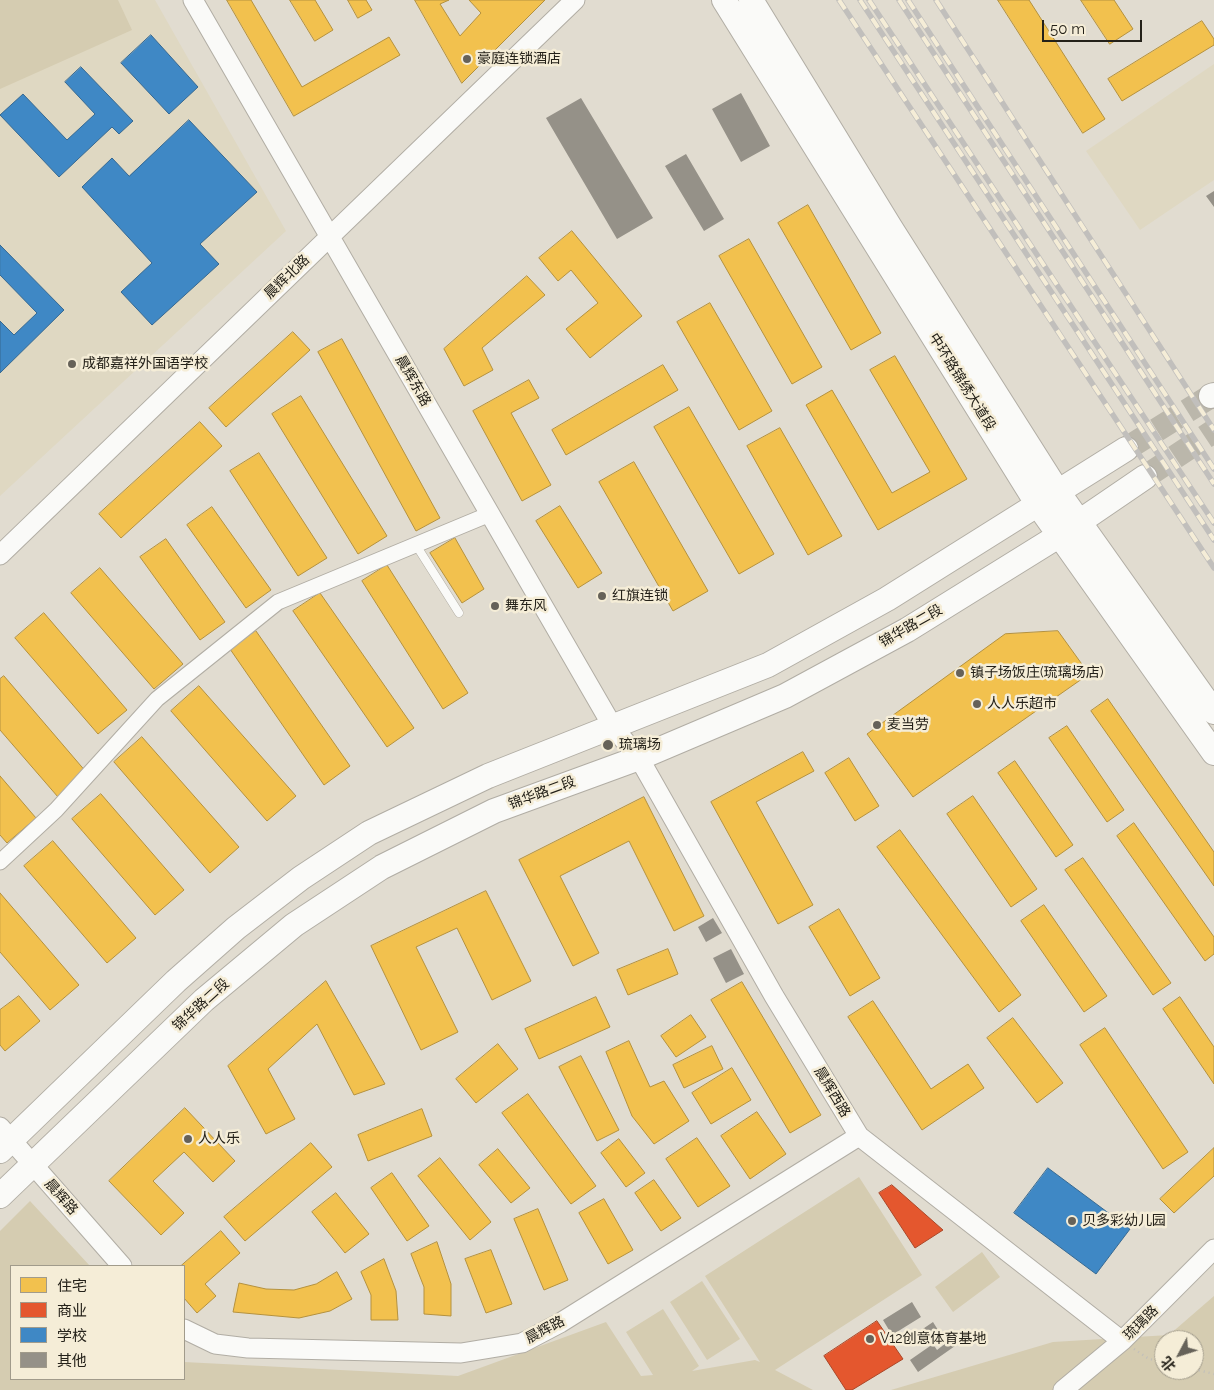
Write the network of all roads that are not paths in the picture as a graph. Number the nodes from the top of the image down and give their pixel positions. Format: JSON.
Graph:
{"nodes":[{"id":1,"x":193,"y":0,"type":"edge"},
{"id":2,"x":575,"y":0,"type":"edge"},
{"id":3,"x":724,"y":0,"type":"edge"},
{"id":4,"x":751,"y":0,"type":"edge"},
{"id":5,"x":329,"y":236,"type":"junction"},
{"id":6,"x":1126,"y":449,"type":"tunnel mouth"},
{"id":7,"x":1145,"y":478,"type":"tunnel mouth"},
{"id":8,"x":1048,"y":499,"type":"junction"},
{"id":9,"x":490,"y":514,"type":"junction"},
{"id":10,"x":1069,"y":528,"type":"junction"},
{"id":11,"x":416,"y":545,"type":"junction"},
{"id":12,"x":0,"y":555,"type":"edge"},
{"id":13,"x":459,"y":613,"type":"dead end"},
{"id":14,"x":1214,"y":712,"type":"edge"},
{"id":15,"x":613,"y":727,"type":"junction"},
{"id":16,"x":1214,"y":754,"type":"edge"},
{"id":17,"x":639,"y":758,"type":"junction"},
{"id":18,"x":0,"y":862,"type":"edge"},
{"id":19,"x":859,"y":1136,"type":"junction"},
{"id":20,"x":4,"y":1139,"type":"edge"},
{"id":21,"x":32,"y":1164,"type":"junction"},
{"id":22,"x":0,"y":1196,"type":"edge"},
{"id":23,"x":1214,"y":1249,"type":"edge"},
{"id":24,"x":121,"y":1265,"type":"edge"},
{"id":25,"x":185,"y":1330,"type":"edge"},
{"id":26,"x":1122,"y":1341,"type":"junction"},
{"id":27,"x":1063,"y":1390,"type":"edge"}],
"edges":[{"from":1,"to":5,"type":"street","name":"晨辉东路"},
{"from":2,"to":5,"type":"street","name":"晨辉北路"},
{"from":3,"to":8,"type":"main road","name":"中环路锦绣大道段"},
{"from":4,"to":8,"type":"main road","name":"中环路锦绣大道段"},
{"from":5,"to":9,"type":"street","name":"晨辉东路"},
{"from":5,"to":12,"type":"street","name":"晨辉北路"},
{"from":6,"to":8,"type":"main road"},
{"from":7,"to":10,"type":"main road","name":"锦华路二段"},
{"from":8,"to":10,"type":"main road","name":"中环路锦绣大道段"},
{"from":8,"to":15,"type":"main road"},
{"from":9,"to":11,"type":"street"},
{"from":9,"to":15,"type":"street","name":"晨辉东路"},
{"from":10,"to":14,"type":"main road","name":"中环路锦绣大道段"},
{"from":10,"to":16,"type":"main road","name":"中环路锦绣大道段"},
{"from":10,"to":17,"type":"main road","name":"锦华路二段"},
{"from":11,"to":13,"type":"lane"},
{"from":11,"to":18,"type":"street"},
{"from":15,"to":17,"type":"street","name":"晨辉东路"},
{"from":15,"to":20,"type":"main road"},
{"from":17,"to":19,"type":"street","name":"晨辉西路"},
{"from":17,"to":21,"type":"main road","name":"锦华路二段"},
{"from":19,"to":25,"type":"street","name":"晨辉路"},
{"from":19,"to":26,"type":"street","name":"晨辉西路"},
{"from":20,"to":21,"type":"street","name":"晨辉路"},
{"from":21,"to":22,"type":"main road","name":"锦华路二段"},
{"from":21,"to":24,"type":"street","name":"晨辉路"},
{"from":23,"to":26,"type":"street","name":"琉璃路"},
{"from":26,"to":27,"type":"street","name":"琉璃路"}]}
